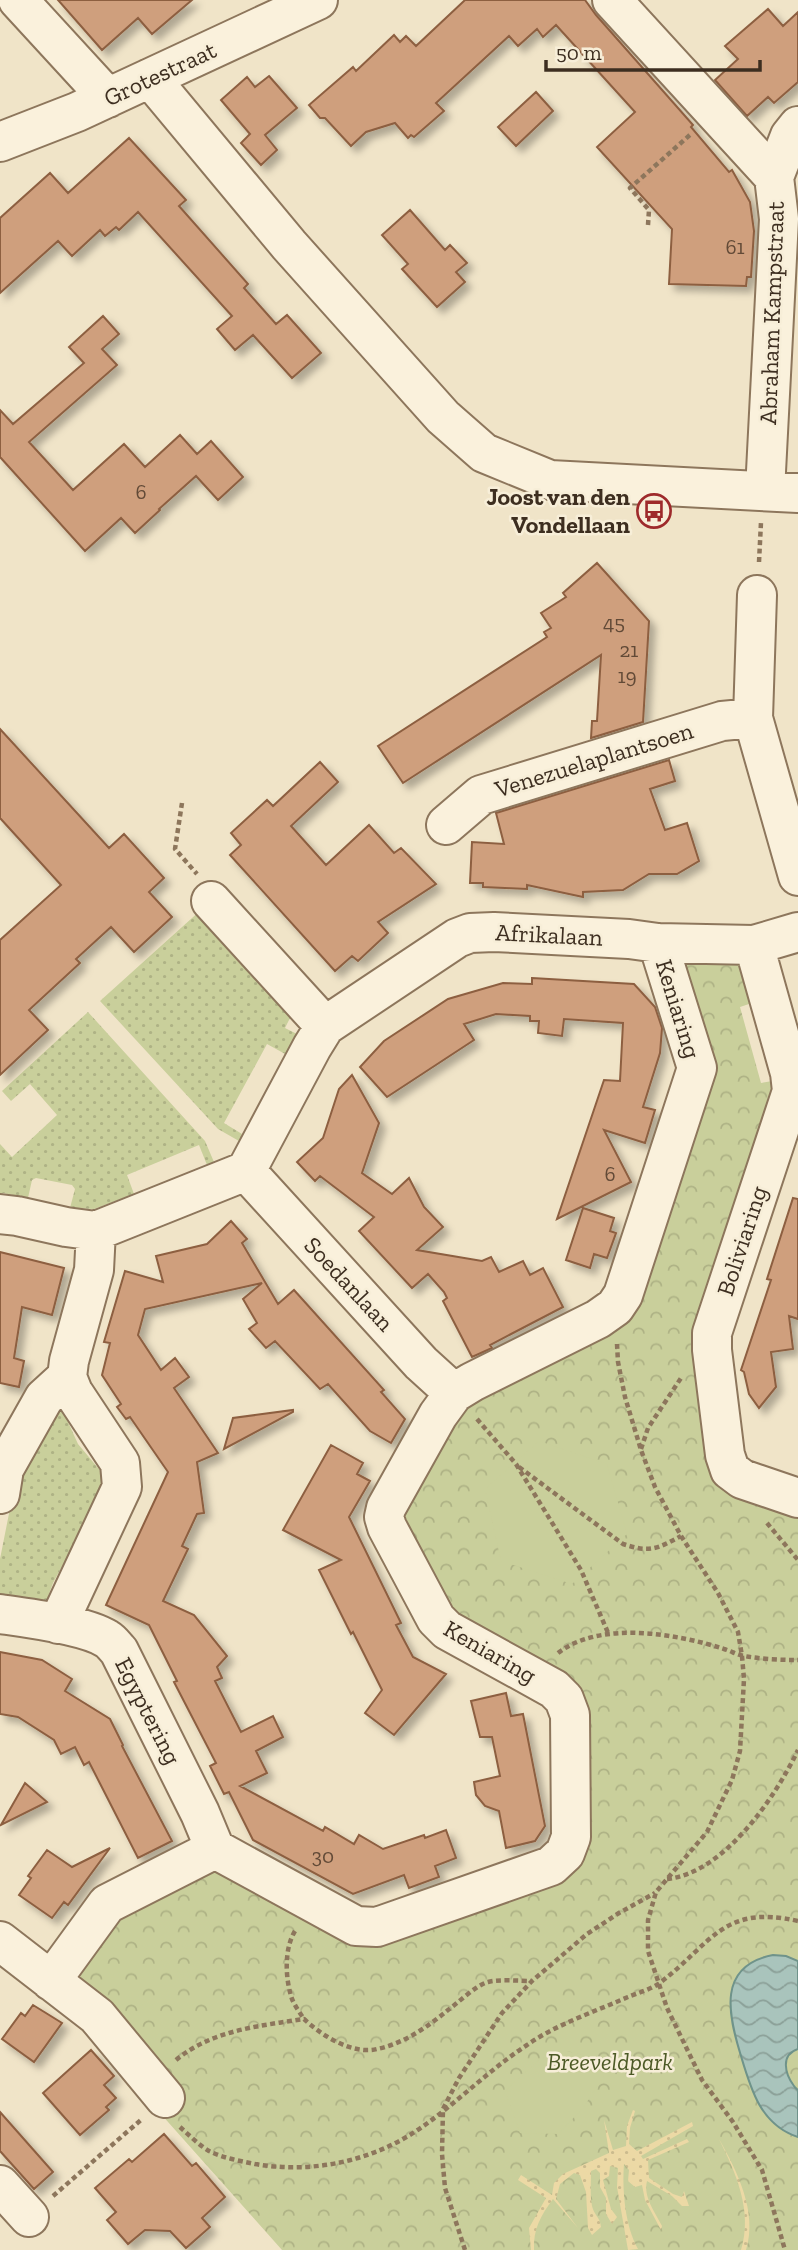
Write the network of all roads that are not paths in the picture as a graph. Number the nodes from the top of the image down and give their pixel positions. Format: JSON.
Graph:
{"nodes":[{"id":1,"x":18,"y":0,"type":"edge"},
{"id":2,"x":318,"y":0,"type":"edge"},
{"id":3,"x":612,"y":0,"type":"edge"},
{"id":4,"x":150,"y":78,"type":"junction"},
{"id":5,"x":108,"y":98,"type":"junction"},
{"id":6,"x":798,"y":126,"type":"edge"},
{"id":7,"x":0,"y":142,"type":"edge"},
{"id":8,"x":774,"y":177,"type":"junction"},
{"id":9,"x":782,"y":492,"type":"edge"},
{"id":10,"x":757,"y":595,"type":"road end"},
{"id":11,"x":752,"y":718,"type":"junction"},
{"id":12,"x":446,"y":825,"type":"dead end"},
{"id":13,"x":798,"y":876,"type":"edge"},
{"id":14,"x":211,"y":901,"type":"road end"},
{"id":15,"x":798,"y":932,"type":"edge"},
{"id":16,"x":658,"y":943,"type":"junction"},
{"id":17,"x":754,"y":945,"type":"junction"},
{"id":18,"x":325,"y":1026,"type":"junction"},
{"id":19,"x":246,"y":1171,"type":"junction"},
{"id":20,"x":0,"y":1214,"type":"edge"},
{"id":21,"x":96,"y":1231,"type":"junction"},
{"id":22,"x":67,"y":1377,"type":"junction"},
{"id":23,"x":454,"y":1393,"type":"junction"},
{"id":24,"x":0,"y":1494,"type":"edge"},
{"id":25,"x":798,"y":1498,"type":"edge"},
{"id":26,"x":0,"y":1614,"type":"edge"},
{"id":27,"x":58,"y":1624,"type":"junction"},
{"id":28,"x":215,"y":1849,"type":"junction"},
{"id":29,"x":0,"y":1941,"type":"edge"},
{"id":30,"x":51,"y":1980,"type":"junction"},
{"id":31,"x":158,"y":2094,"type":"road end"},
{"id":32,"x":0,"y":2185,"type":"edge"},
{"id":33,"x":29,"y":2217,"type":"road end"}],
"edges":[{"from":1,"to":5,"type":"street"},
{"from":2,"to":4,"type":"street","name":"Grotestraat"},
{"from":3,"to":8,"type":"street","name":"Abraham Kampstraat"},
{"from":4,"to":5,"type":"street","name":"Grotestraat"},
{"from":4,"to":9,"type":"street"},
{"from":5,"to":7,"type":"street","name":"Grotestraat"},
{"from":6,"to":8,"type":"street","name":"Abraham Kampstraat"},
{"from":8,"to":9,"type":"street","name":"Abraham Kampstraat"},
{"from":10,"to":11,"type":"street"},
{"from":11,"to":12,"type":"street","name":"Venezuelaplantsoen"},
{"from":11,"to":13,"type":"street"},
{"from":14,"to":18,"type":"street"},
{"from":15,"to":17,"type":"street","name":"Afrikalaan"},
{"from":16,"to":17,"type":"street","name":"Afrikalaan"},
{"from":16,"to":18,"type":"street","name":"Afrikalaan"},
{"from":16,"to":23,"type":"street","name":"Keniaring"},
{"from":17,"to":25,"type":"street","name":"Boliviaring"},
{"from":18,"to":19,"type":"street","name":"Afrikalaan"},
{"from":19,"to":21,"type":"street"},
{"from":19,"to":23,"type":"street","name":"Soedanlaan"},
{"from":20,"to":21,"type":"street"},
{"from":21,"to":22,"type":"street"},
{"from":22,"to":24,"type":"street"},
{"from":22,"to":27,"type":"street"},
{"from":23,"to":28,"type":"street","name":"Keniaring"},
{"from":26,"to":27,"type":"street","name":"Egyptering"},
{"from":27,"to":28,"type":"street","name":"Egyptering"},
{"from":28,"to":30,"type":"street"},
{"from":29,"to":30,"type":"street"},
{"from":30,"to":31,"type":"street"},
{"from":32,"to":33,"type":"street"}]}
